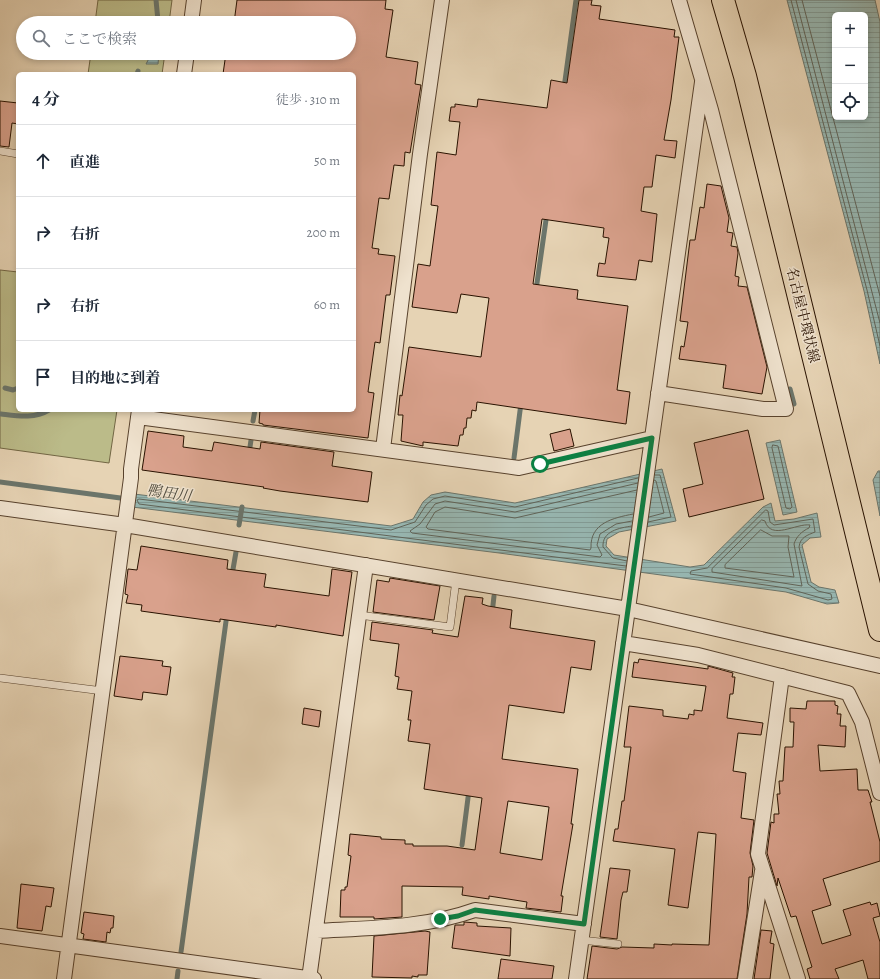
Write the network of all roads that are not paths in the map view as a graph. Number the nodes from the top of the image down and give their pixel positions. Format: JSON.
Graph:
{"nodes":[{"id":1,"x":194,"y":0,"type":"edge"},
{"id":2,"x":442,"y":0,"type":"edge"},
{"id":3,"x":679,"y":0,"type":"edge"},
{"id":4,"x":723,"y":0,"type":"edge"},
{"id":5,"x":192,"y":16,"type":"edge"},
{"id":6,"x":186,"y":60,"type":"edge"},
{"id":7,"x":184,"y":72,"type":"edge"},
{"id":8,"x":702,"y":82,"type":"junction"},
{"id":9,"x":0,"y":151,"type":"edge"},
{"id":10,"x":16,"y":154,"type":"edge"},
{"id":11,"x":658,"y":393,"type":"junction"},
{"id":12,"x":138,"y":413,"type":"edge"},
{"id":13,"x":652,"y":438,"type":"junction"},
{"id":14,"x":383,"y":449,"type":"junction"},
{"id":15,"x":0,"y":508,"type":"edge"},
{"id":16,"x":126,"y":519,"type":"junction"},
{"id":17,"x":366,"y":565,"type":"junction"},
{"id":18,"x":456,"y":580,"type":"junction"},
{"id":19,"x":628,"y":610,"type":"junction"},
{"id":20,"x":359,"y":614,"type":"junction"},
{"id":21,"x":880,"y":630,"type":"edge"},
{"id":22,"x":623,"y":643,"type":"junction"},
{"id":23,"x":880,"y":666,"type":"edge"},
{"id":24,"x":782,"y":676,"type":"junction"},
{"id":25,"x":0,"y":678,"type":"edge"},
{"id":26,"x":103,"y":691,"type":"junction"},
{"id":27,"x":880,"y":793,"type":"edge"},
{"id":28,"x":762,"y":868,"type":"junction"},
{"id":29,"x":584,"y":924,"type":"junction"},
{"id":30,"x":317,"y":931,"type":"junction"},
{"id":31,"x":0,"y":936,"type":"edge"},
{"id":32,"x":581,"y":940,"type":"junction"},
{"id":33,"x":618,"y":944,"type":"dead end"},
{"id":34,"x":68,"y":946,"type":"junction"},
{"id":35,"x":64,"y":979,"type":"edge"},
{"id":36,"x":311,"y":979,"type":"edge"},
{"id":37,"x":576,"y":979,"type":"edge"},
{"id":38,"x":745,"y":979,"type":"edge"},
{"id":39,"x":798,"y":979,"type":"edge"}],
"edges":[{"from":1,"to":5,"type":"street"},
{"from":2,"to":14,"type":"street"},
{"from":3,"to":8,"type":"street"},
{"from":4,"to":21,"type":"main road","name":"名古屋中環状線"},
{"from":6,"to":7,"type":"street"},
{"from":8,"to":11,"type":"street"},
{"from":8,"to":11,"type":"street"},
{"from":9,"to":10,"type":"lane"},
{"from":11,"to":13,"type":"street"},
{"from":12,"to":14,"type":"street"},
{"from":12,"to":16,"type":"street"},
{"from":13,"to":14,"type":"street"},
{"from":13,"to":19,"type":"street"},
{"from":15,"to":16,"type":"street"},
{"from":16,"to":17,"type":"street"},
{"from":16,"to":26,"type":"street"},
{"from":17,"to":18,"type":"street"},
{"from":17,"to":20,"type":"street"},
{"from":18,"to":19,"type":"street"},
{"from":18,"to":20,"type":"lane"},
{"from":19,"to":22,"type":"street"},
{"from":19,"to":23,"type":"street"},
{"from":20,"to":30,"type":"street"},
{"from":22,"to":24,"type":"street"},
{"from":22,"to":29,"type":"street"},
{"from":24,"to":27,"type":"street"},
{"from":24,"to":28,"type":"street"},
{"from":25,"to":26,"type":"lane"},
{"from":26,"to":34,"type":"street"},
{"from":28,"to":38,"type":"street"},
{"from":28,"to":39,"type":"street"},
{"from":29,"to":30,"type":"street"},
{"from":29,"to":32,"type":"street"},
{"from":30,"to":36,"type":"street"},
{"from":31,"to":34,"type":"street"},
{"from":32,"to":33,"type":"lane"},
{"from":32,"to":37,"type":"street"},
{"from":34,"to":35,"type":"street"},
{"from":34,"to":36,"type":"street"}]}
